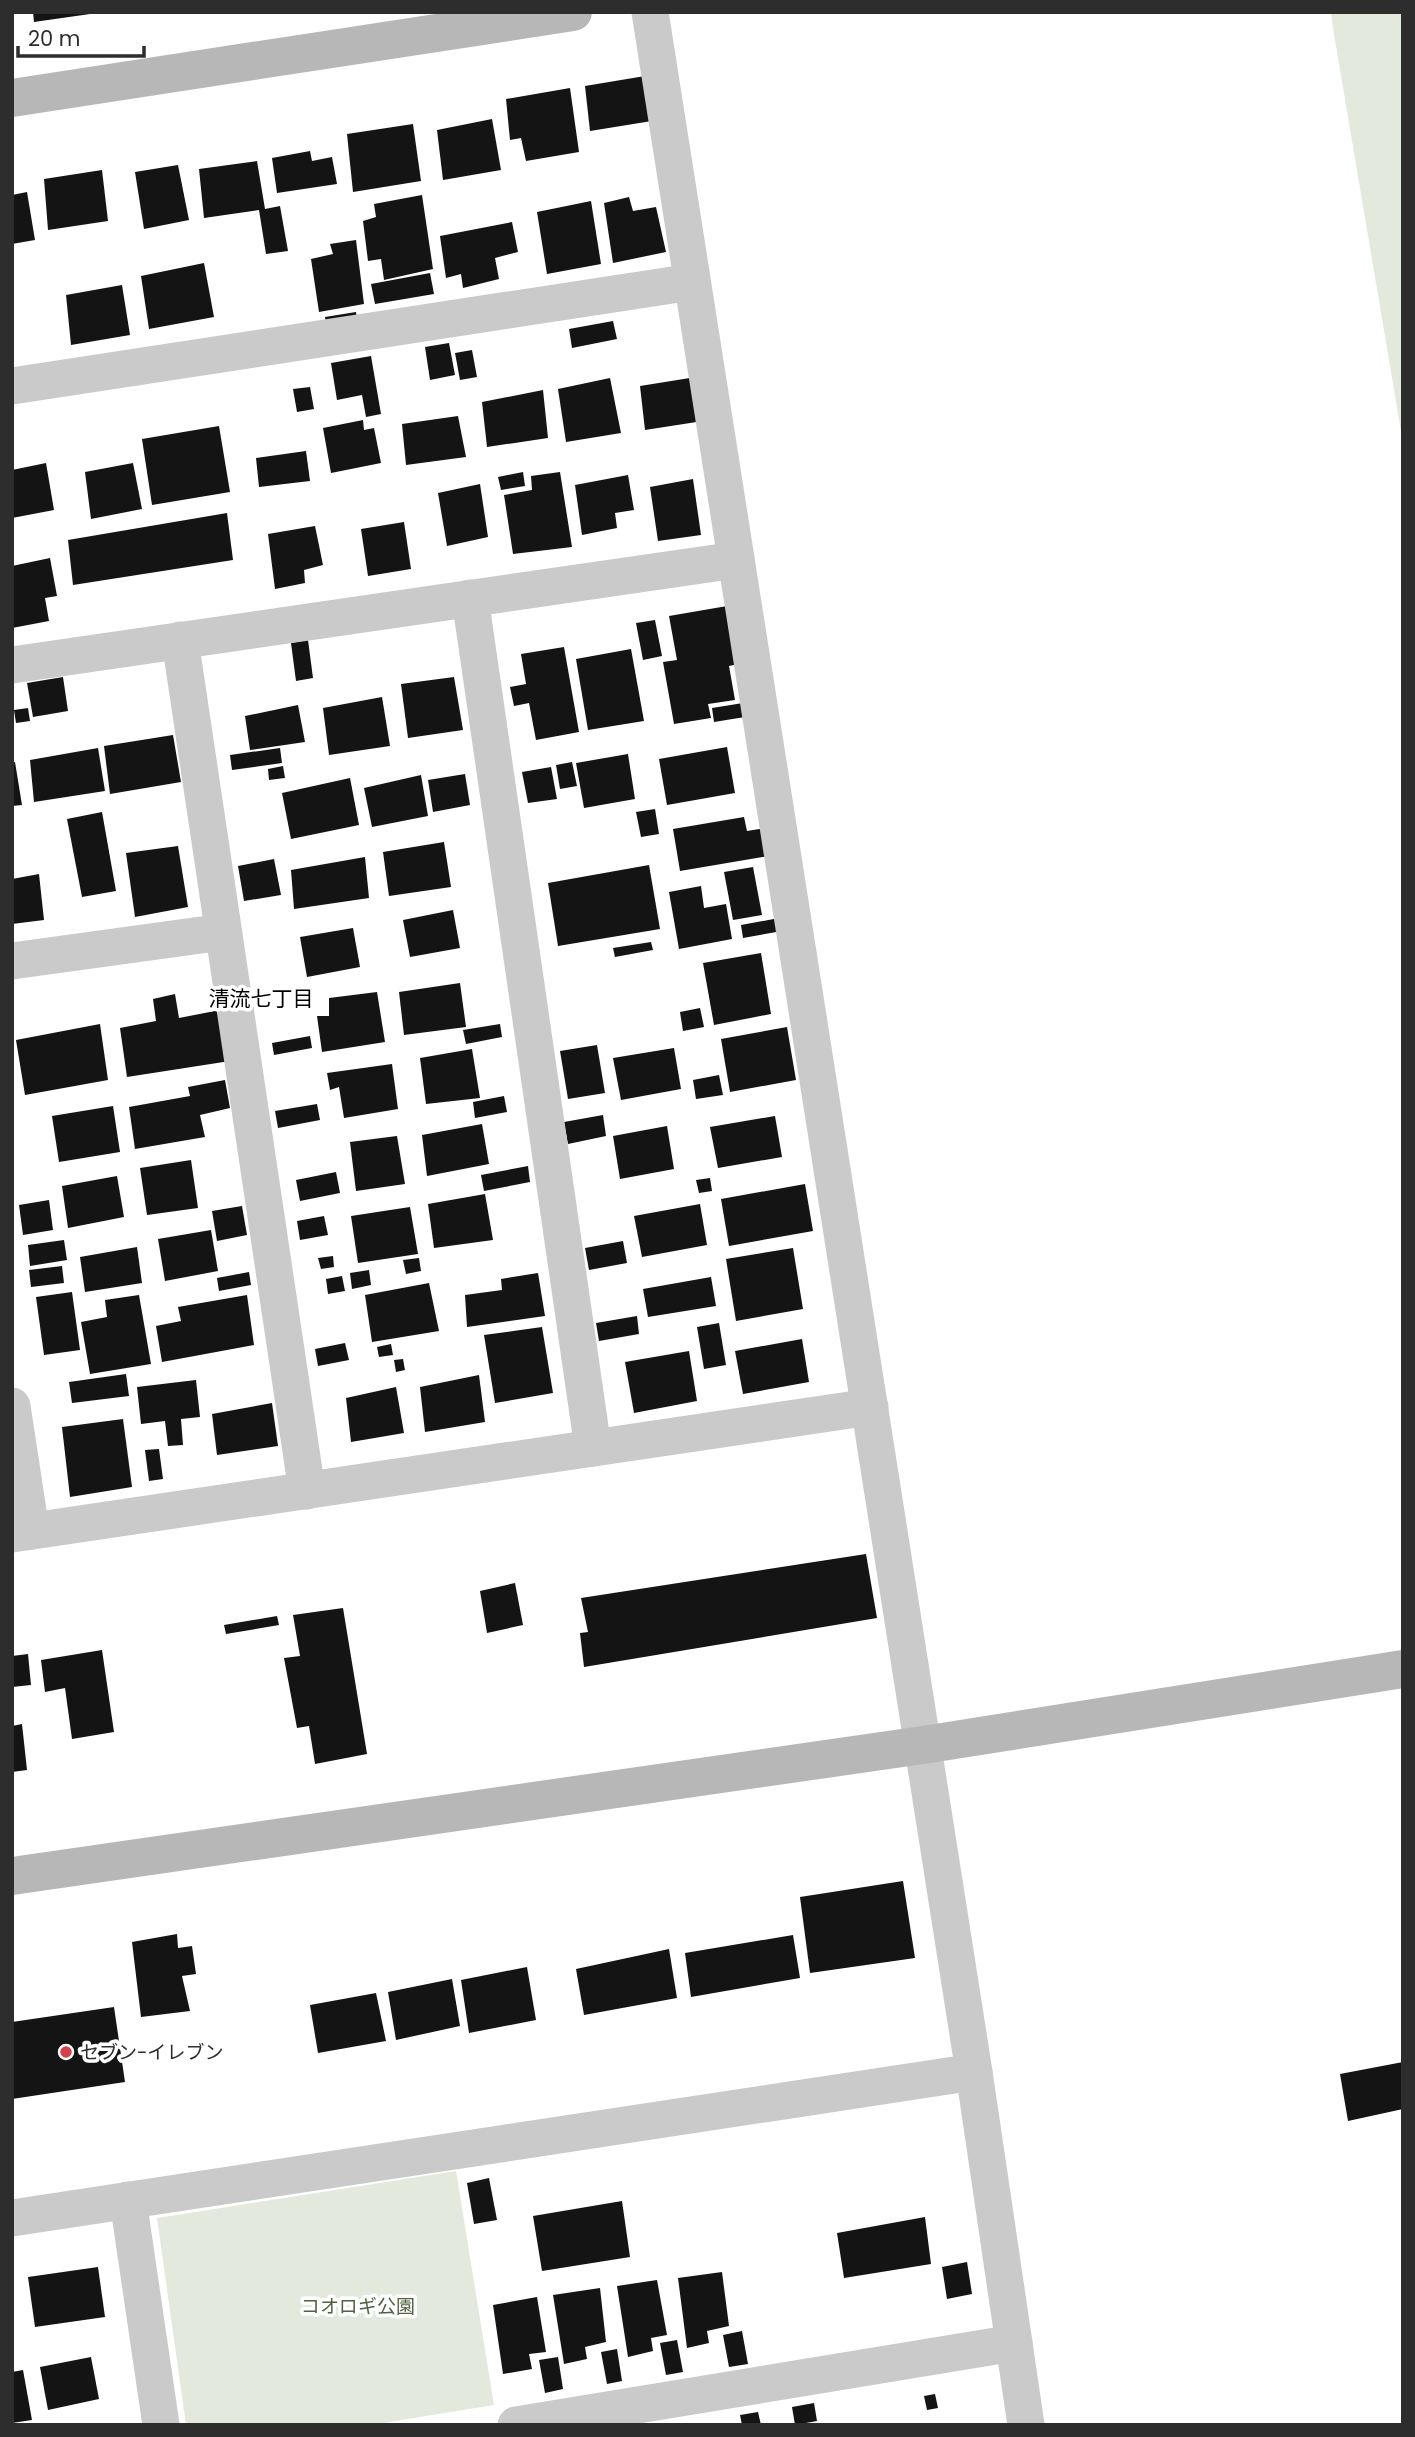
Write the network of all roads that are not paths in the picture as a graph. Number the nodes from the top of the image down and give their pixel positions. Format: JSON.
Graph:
{"nodes":[{"id":1,"x":573,"y":12,"type":"edge"},
{"id":2,"x":650,"y":12,"type":"edge"},
{"id":3,"x":12,"y":98,"type":"edge"},
{"id":4,"x":692,"y":282,"type":"junction"},
{"id":5,"x":12,"y":386,"type":"edge"},
{"id":6,"x":736,"y":560,"type":"junction"},
{"id":7,"x":470,"y":598,"type":"junction"},
{"id":8,"x":180,"y":640,"type":"junction"},
{"id":9,"x":12,"y":665,"type":"edge"},
{"id":10,"x":223,"y":932,"type":"junction"},
{"id":11,"x":12,"y":961,"type":"edge"},
{"id":12,"x":12,"y":1406,"type":"edge"},
{"id":13,"x":870,"y":1407,"type":"junction"},
{"id":14,"x":593,"y":1448,"type":"junction"},
{"id":15,"x":307,"y":1491,"type":"junction"},
{"id":16,"x":22,"y":1533,"type":"edge"},
{"id":17,"x":1403,"y":1669,"type":"edge"},
{"id":18,"x":923,"y":1745,"type":"junction"},
{"id":19,"x":12,"y":1876,"type":"edge"},
{"id":20,"x":974,"y":2072,"type":"junction"},
{"id":21,"x":128,"y":2200,"type":"junction"},
{"id":22,"x":12,"y":2218,"type":"edge"},
{"id":23,"x":1014,"y":2343,"type":"junction"},
{"id":24,"x":161,"y":2425,"type":"edge"},
{"id":25,"x":516,"y":2425,"type":"edge"},
{"id":26,"x":1026,"y":2425,"type":"edge"}],
"edges":[{"from":1,"to":3,"type":"street"},
{"from":2,"to":4,"type":"street"},
{"from":4,"to":5,"type":"street"},
{"from":4,"to":6,"type":"street"},
{"from":6,"to":7,"type":"street"},
{"from":6,"to":13,"type":"street"},
{"from":7,"to":8,"type":"street"},
{"from":7,"to":14,"type":"street"},
{"from":8,"to":9,"type":"street"},
{"from":8,"to":10,"type":"street"},
{"from":10,"to":11,"type":"street"},
{"from":10,"to":15,"type":"street"},
{"from":12,"to":16,"type":"street"},
{"from":13,"to":14,"type":"street"},
{"from":13,"to":18,"type":"street"},
{"from":14,"to":15,"type":"street"},
{"from":15,"to":16,"type":"street"},
{"from":17,"to":18,"type":"street"},
{"from":18,"to":19,"type":"street"},
{"from":18,"to":20,"type":"street"},
{"from":20,"to":21,"type":"street"},
{"from":20,"to":23,"type":"street"},
{"from":21,"to":22,"type":"street"},
{"from":21,"to":24,"type":"street"},
{"from":23,"to":25,"type":"street"},
{"from":23,"to":26,"type":"street"}]}
